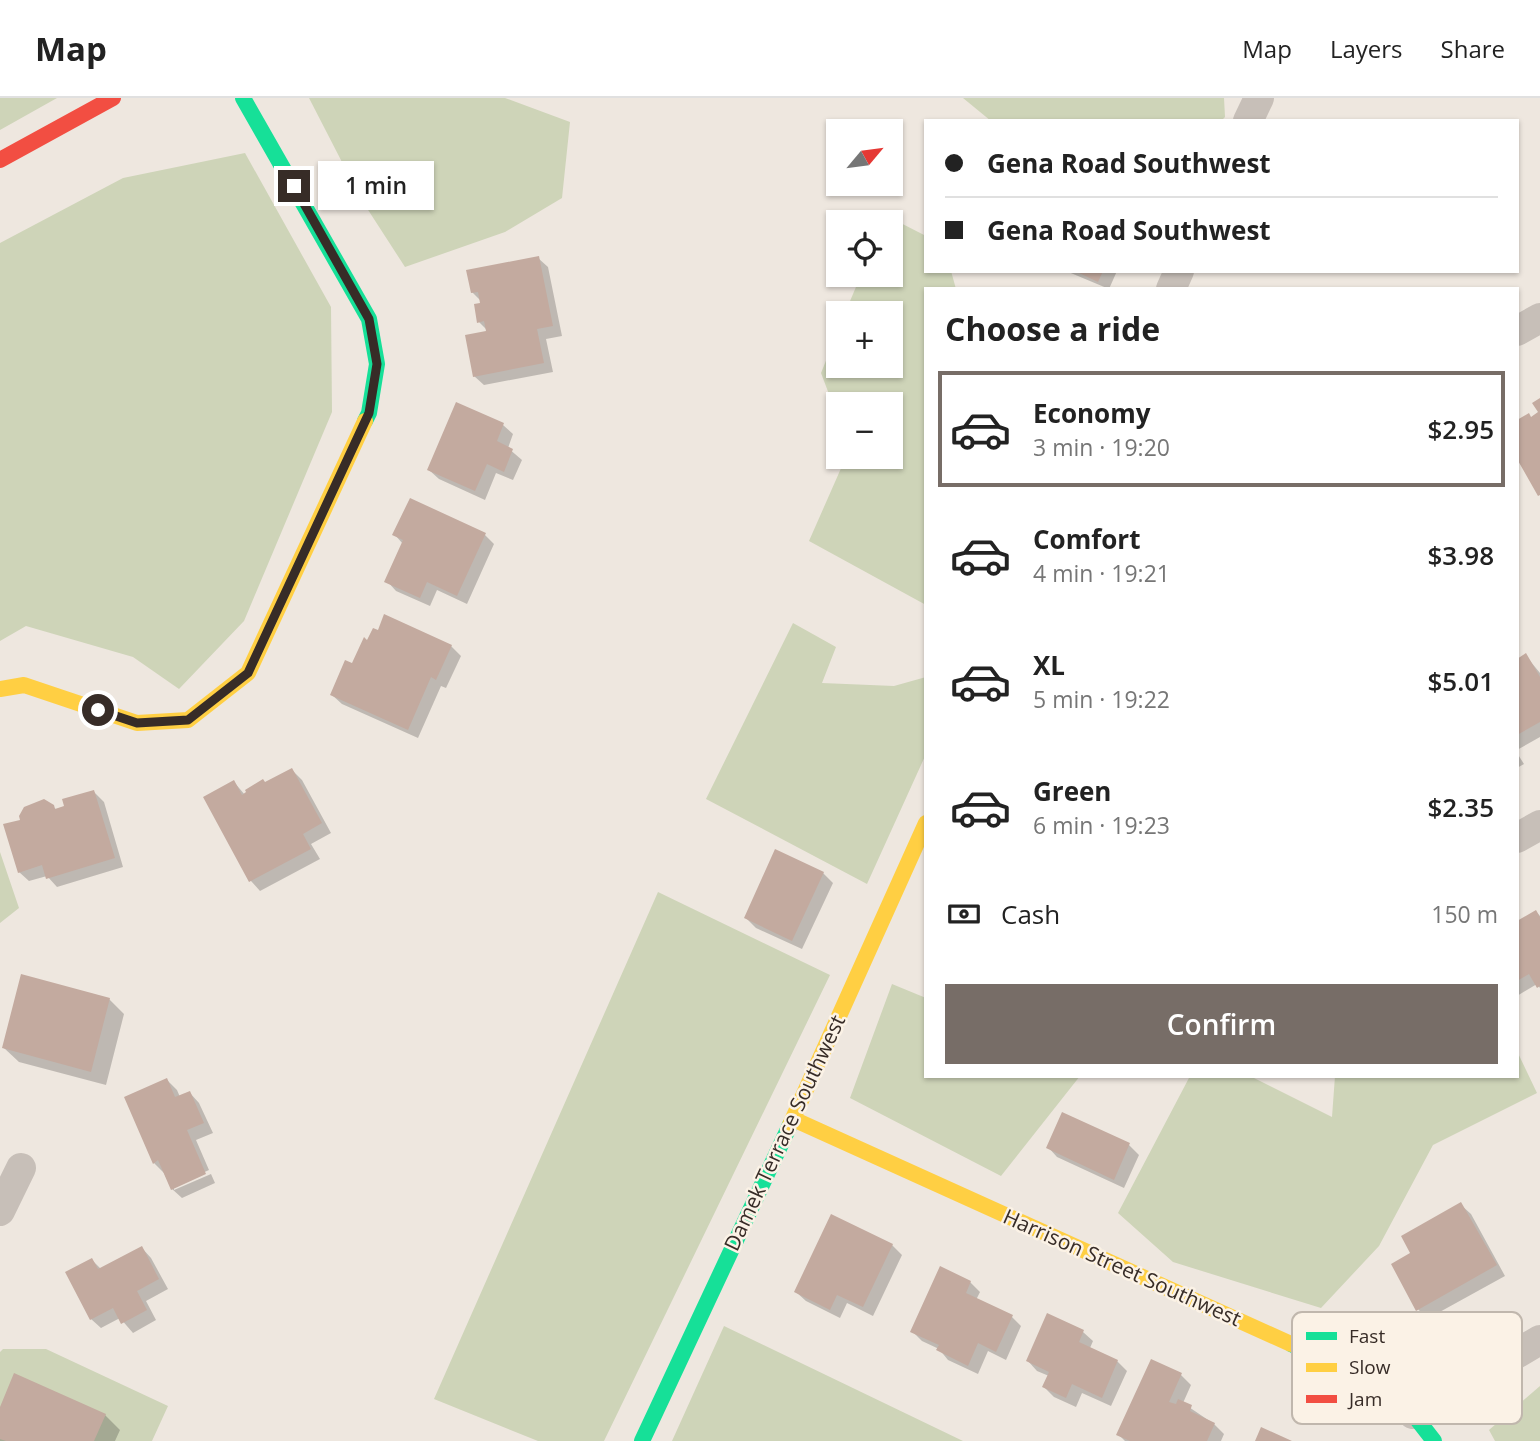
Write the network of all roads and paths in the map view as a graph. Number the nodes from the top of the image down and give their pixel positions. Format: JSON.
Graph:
{"nodes":[{"id":1,"x":113,"y":98,"type":"edge"},
{"id":2,"x":243,"y":98,"type":"edge"},
{"id":3,"x":1259,"y":98,"type":"edge"},
{"id":4,"x":1249,"y":119,"type":"edge"},
{"id":5,"x":0,"y":160,"type":"edge"},
{"id":6,"x":1540,"y":318,"type":"edge"},
{"id":7,"x":1519,"y":330,"type":"edge"},
{"id":8,"x":0,"y":689,"type":"edge"},
{"id":9,"x":1540,"y":825,"type":"edge"},
{"id":10,"x":924,"y":827,"type":"edge"},
{"id":11,"x":1519,"y":837,"type":"edge"},
{"id":12,"x":793,"y":1119,"type":"junction"},
{"id":13,"x":21,"y":1168,"type":"dead end"},
{"id":14,"x":0,"y":1211,"type":"edge"},
{"id":15,"x":1540,"y":1340,"type":"edge"},
{"id":16,"x":1292,"y":1345,"type":"edge"},
{"id":17,"x":1522,"y":1350,"type":"edge"},
{"id":18,"x":1421,"y":1424,"type":"edge"},
{"id":19,"x":642,"y":1441,"type":"edge"},
{"id":20,"x":1434,"y":1441,"type":"edge"}],
"edges":[{"from":1,"to":5,"type":"street"},
{"from":2,"to":8,"type":"street"},
{"from":3,"to":4,"type":"street"},
{"from":6,"to":7,"type":"street"},
{"from":9,"to":11,"type":"street"},
{"from":10,"to":12,"type":"street","name":"Damek Terrace Southwest"},
{"from":12,"to":16,"type":"street","name":"Harrison Street Southwest"},
{"from":12,"to":19,"type":"street","name":"Damek Terrace Southwest"},
{"from":13,"to":14,"type":"street"},
{"from":15,"to":17,"type":"street"},
{"from":18,"to":20,"type":"street","name":"Harrison Street Southwest"}]}
